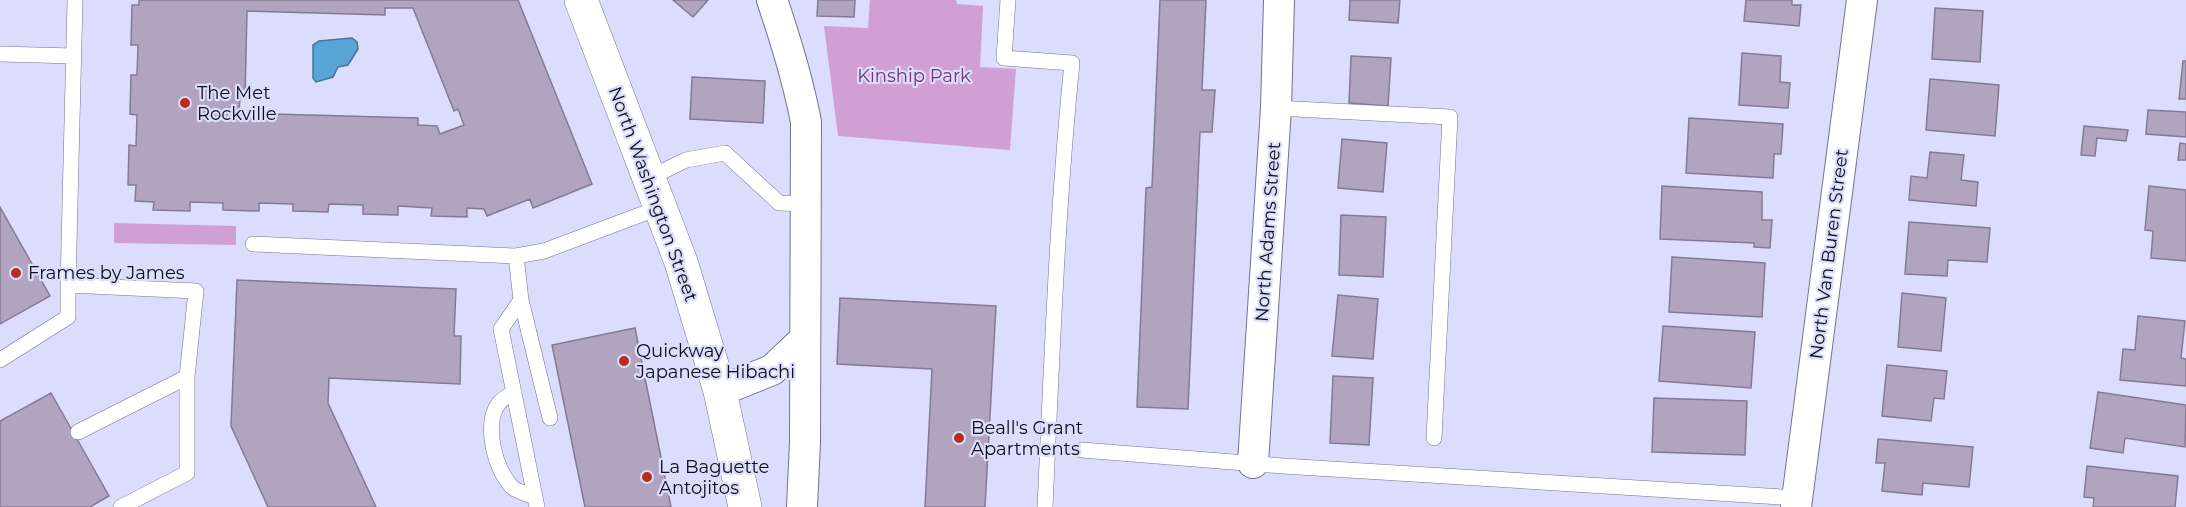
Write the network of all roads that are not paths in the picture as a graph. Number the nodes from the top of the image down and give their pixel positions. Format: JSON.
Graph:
{"nodes":[{"id":1,"x":75,"y":0,"type":"edge"},
{"id":2,"x":581,"y":0,"type":"edge"},
{"id":3,"x":772,"y":0,"type":"edge"},
{"id":4,"x":1008,"y":0,"type":"edge"},
{"id":5,"x":1279,"y":0,"type":"edge"},
{"id":6,"x":1862,"y":0,"type":"edge"},
{"id":7,"x":0,"y":54,"type":"edge"},
{"id":8,"x":74,"y":56,"type":"junction"},
{"id":9,"x":1276,"y":108,"type":"junction"},
{"id":10,"x":655,"y":192,"type":"junction"},
{"id":11,"x":807,"y":204,"type":"junction"},
{"id":12,"x":253,"y":244,"type":"dead end"},
{"id":13,"x":516,"y":256,"type":"junction"},
{"id":14,"x":68,"y":285,"type":"junction"},
{"id":15,"x":521,"y":300,"type":"junction"},
{"id":16,"x":805,"y":339,"type":"junction"},
{"id":17,"x":0,"y":360,"type":"edge"},
{"id":18,"x":187,"y":377,"type":"junction"},
{"id":19,"x":720,"y":391,"type":"junction"},
{"id":20,"x":514,"y":392,"type":"junction"},
{"id":21,"x":550,"y":418,"type":"dead end"},
{"id":22,"x":78,"y":432,"type":"dead end"},
{"id":23,"x":1434,"y":438,"type":"dead end"},
{"id":24,"x":1082,"y":450,"type":"dead end"},
{"id":25,"x":1253,"y":464,"type":"junction"},
{"id":26,"x":536,"y":502,"type":"edge"},
{"id":27,"x":1797,"y":503,"type":"edge"},
{"id":28,"x":121,"y":507,"type":"edge"},
{"id":29,"x":745,"y":507,"type":"edge"},
{"id":30,"x":802,"y":507,"type":"edge"},
{"id":31,"x":1045,"y":507,"type":"edge"}],
"edges":[{"from":1,"to":8,"type":"lane"},
{"from":2,"to":10,"type":"street","name":"North Washington Street"},
{"from":3,"to":11,"type":"street"},
{"from":4,"to":31,"type":"lane"},
{"from":5,"to":9,"type":"street","name":"North Adams Street"},
{"from":6,"to":27,"type":"street","name":"North Van Buren Street"},
{"from":7,"to":8,"type":"lane"},
{"from":8,"to":14,"type":"lane"},
{"from":9,"to":23,"type":"lane"},
{"from":9,"to":25,"type":"street","name":"North Adams Street"},
{"from":10,"to":11,"type":"lane"},
{"from":10,"to":13,"type":"lane"},
{"from":10,"to":19,"type":"street","name":"North Washington Street"},
{"from":11,"to":16,"type":"street"},
{"from":12,"to":13,"type":"lane"},
{"from":13,"to":15,"type":"lane"},
{"from":14,"to":17,"type":"lane"},
{"from":14,"to":18,"type":"lane"},
{"from":15,"to":20,"type":"lane"},
{"from":15,"to":21,"type":"lane"},
{"from":16,"to":19,"type":"street"},
{"from":16,"to":30,"type":"street"},
{"from":18,"to":22,"type":"lane"},
{"from":18,"to":28,"type":"lane"},
{"from":19,"to":29,"type":"street","name":"North Washington Street"},
{"from":20,"to":26,"type":"lane"},
{"from":20,"to":26,"type":"lane"},
{"from":24,"to":25,"type":"lane"},
{"from":25,"to":27,"type":"lane"}]}
